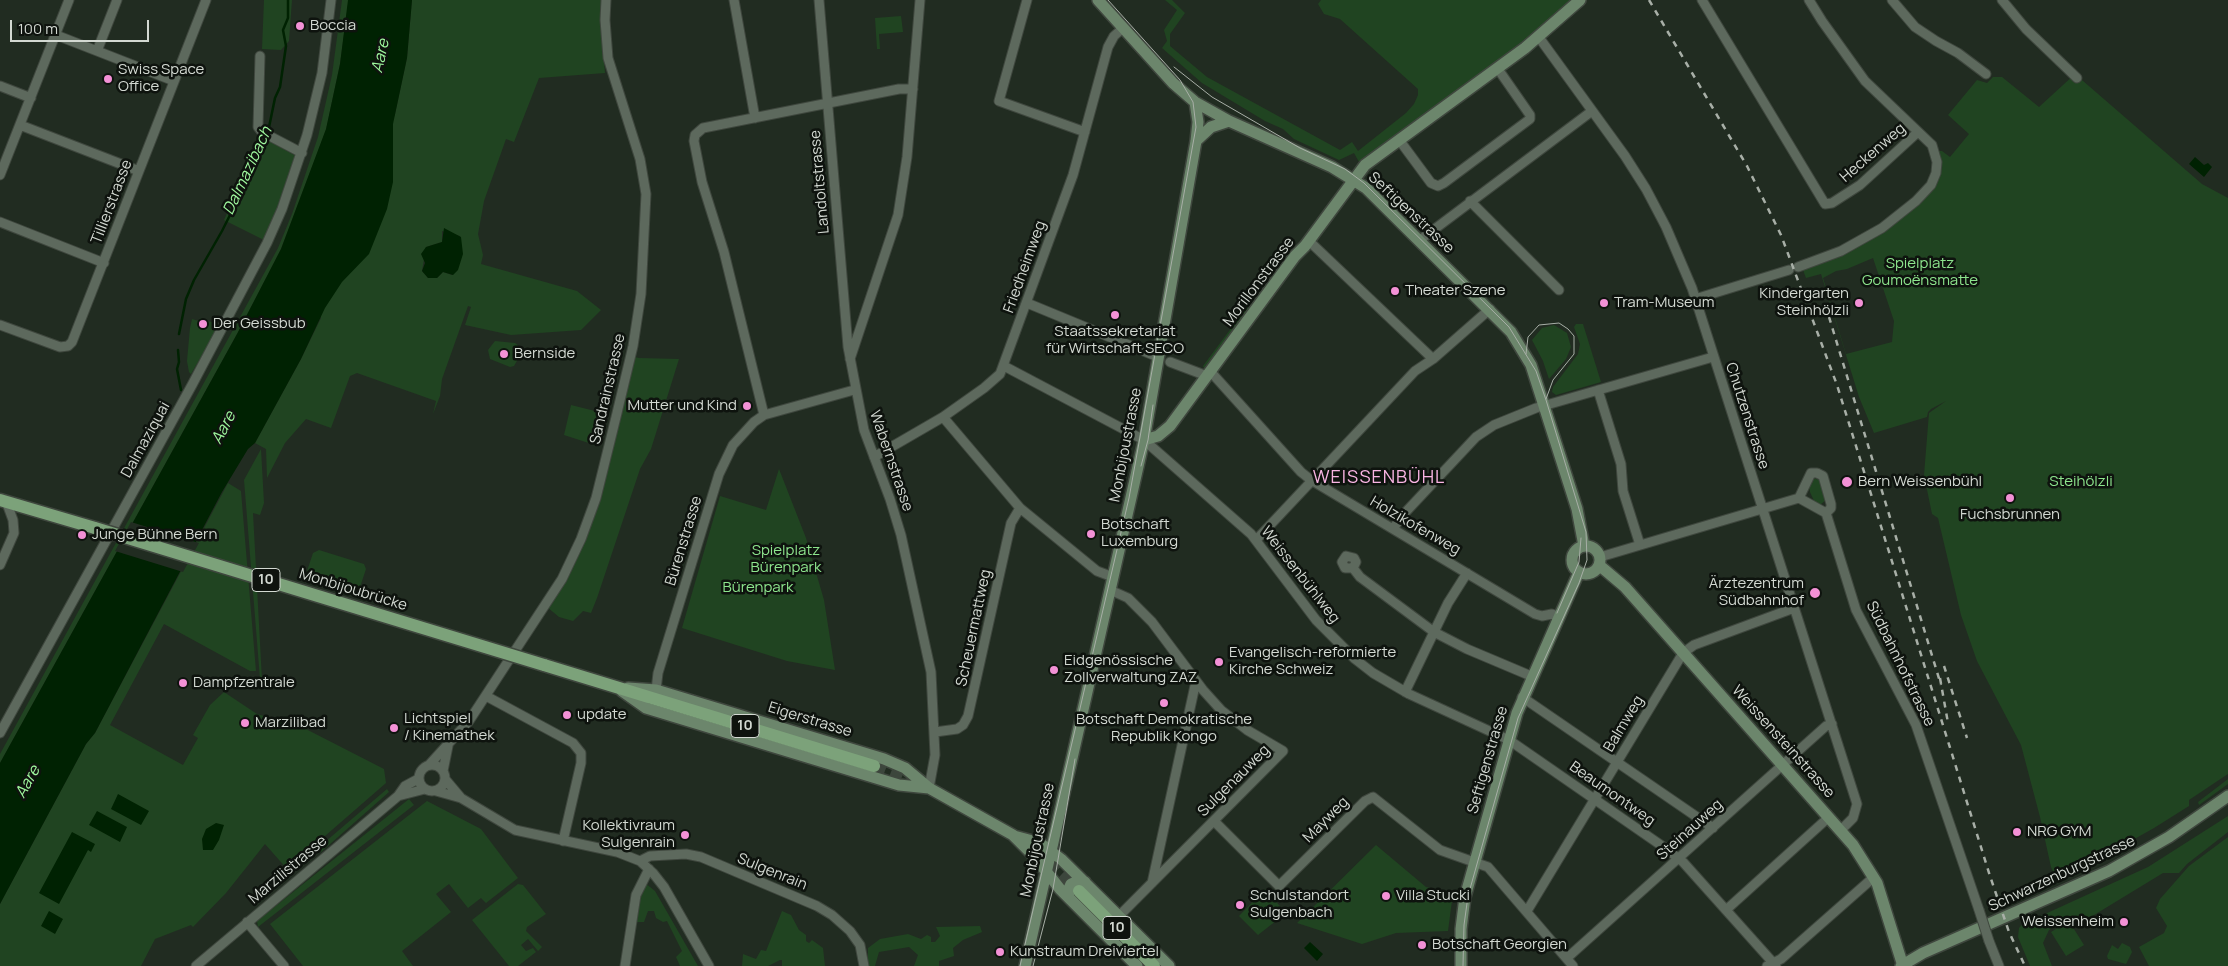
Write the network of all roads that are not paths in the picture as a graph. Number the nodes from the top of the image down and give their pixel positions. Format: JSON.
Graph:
{"nodes":[{"id":1,"x":69,"y":0,"type":"edge"},
{"id":2,"x":116,"y":0,"type":"edge"},
{"id":3,"x":206,"y":0,"type":"edge"},
{"id":4,"x":331,"y":0,"type":"edge"},
{"id":5,"x":606,"y":0,"type":"edge"},
{"id":6,"x":734,"y":0,"type":"edge"},
{"id":7,"x":819,"y":0,"type":"edge"},
{"id":8,"x":920,"y":0,"type":"edge"},
{"id":9,"x":1027,"y":0,"type":"edge"},
{"id":10,"x":1098,"y":0,"type":"edge"},
{"id":11,"x":1580,"y":0,"type":"edge"},
{"id":12,"x":1702,"y":0,"type":"edge"},
{"id":13,"x":1809,"y":0,"type":"edge"},
{"id":14,"x":1892,"y":0,"type":"edge"},
{"id":15,"x":2002,"y":0,"type":"edge"},
{"id":16,"x":1123,"y":28,"type":"junction"},
{"id":17,"x":56,"y":35,"type":"junction"},
{"id":18,"x":1538,"y":36,"type":"junction"},
{"id":19,"x":97,"y":51,"type":"junction"},
{"id":20,"x":260,"y":56,"type":"dead end"},
{"id":21,"x":1498,"y":69,"type":"junction"},
{"id":22,"x":1986,"y":74,"type":"dead end"},
{"id":23,"x":2077,"y":78,"type":"dead end"},
{"id":24,"x":174,"y":81,"type":"junction"},
{"id":25,"x":0,"y":86,"type":"edge"},
{"id":26,"x":914,"y":89,"type":"junction"},
{"id":27,"x":31,"y":98,"type":"junction"},
{"id":28,"x":1195,"y":102,"type":"junction"},
{"id":29,"x":828,"y":103,"type":"junction"},
{"id":30,"x":1592,"y":111,"type":"junction"},
{"id":31,"x":755,"y":118,"type":"junction"},
{"id":32,"x":1229,"y":121,"type":"junction"},
{"id":33,"x":20,"y":125,"type":"junction"},
{"id":34,"x":1085,"y":132,"type":"junction"},
{"id":35,"x":1918,"y":132,"type":"junction"},
{"id":36,"x":1196,"y":141,"type":"junction"},
{"id":37,"x":1400,"y":141,"type":"junction"},
{"id":38,"x":302,"y":153,"type":"junction"},
{"id":39,"x":139,"y":171,"type":"junction"},
{"id":40,"x":0,"y":175,"type":"edge"},
{"id":41,"x":1354,"y":179,"type":"junction"},
{"id":42,"x":1470,"y":201,"type":"junction"},
{"id":43,"x":0,"y":222,"type":"edge"},
{"id":44,"x":1420,"y":240,"type":"junction"},
{"id":45,"x":1309,"y":241,"type":"junction"},
{"id":46,"x":104,"y":263,"type":"junction"},
{"id":47,"x":1559,"y":290,"type":"dead end"},
{"id":48,"x":1696,"y":299,"type":"junction"},
{"id":49,"x":1027,"y":303,"type":"junction"},
{"id":50,"x":1490,"y":309,"type":"junction"},
{"id":51,"x":0,"y":325,"type":"edge"},
{"id":52,"x":1158,"y":357,"type":"junction"},
{"id":53,"x":1713,"y":357,"type":"junction"},
{"id":54,"x":1433,"y":359,"type":"junction"},
{"id":55,"x":850,"y":361,"type":"junction"},
{"id":56,"x":1170,"y":362,"type":"dead end"},
{"id":57,"x":1004,"y":366,"type":"junction"},
{"id":58,"x":1208,"y":374,"type":"junction"},
{"id":59,"x":854,"y":390,"type":"junction"},
{"id":60,"x":1598,"y":390,"type":"junction"},
{"id":61,"x":1544,"y":406,"type":"junction"},
{"id":62,"x":764,"y":415,"type":"junction"},
{"id":63,"x":943,"y":417,"type":"junction"},
{"id":64,"x":1144,"y":440,"type":"junction"},
{"id":65,"x":874,"y":457,"type":"junction"},
{"id":66,"x":1311,"y":480,"type":"junction"},
{"id":67,"x":1799,"y":498,"type":"junction"},
{"id":68,"x":3,"y":500,"type":"edge"},
{"id":69,"x":1020,"y":508,"type":"junction"},
{"id":70,"x":1762,"y":508,"type":"junction"},
{"id":71,"x":1826,"y":513,"type":"junction"},
{"id":72,"x":1393,"y":529,"type":"junction"},
{"id":73,"x":1257,"y":540,"type":"junction"},
{"id":74,"x":1640,"y":545,"type":"junction"},
{"id":75,"x":1584,"y":546,"type":"junction"},
{"id":76,"x":1599,"y":561,"type":"junction"},
{"id":77,"x":0,"y":564,"type":"edge"},
{"id":78,"x":1353,"y":568,"type":"dead end"},
{"id":79,"x":1467,"y":572,"type":"junction"},
{"id":80,"x":1579,"y":572,"type":"junction"},
{"id":81,"x":1113,"y":577,"type":"junction"},
{"id":82,"x":1110,"y":590,"type":"junction"},
{"id":83,"x":1794,"y":608,"type":"junction"},
{"id":84,"x":1559,"y":617,"type":"junction"},
{"id":85,"x":1434,"y":632,"type":"junction"},
{"id":86,"x":1683,"y":653,"type":"junction"},
{"id":87,"x":544,"y":665,"type":"joint"},
{"id":88,"x":1531,"y":676,"type":"junction"},
{"id":89,"x":1196,"y":682,"type":"junction"},
{"id":90,"x":616,"y":687,"type":"junction"},
{"id":91,"x":656,"y":690,"type":"junction"},
{"id":92,"x":1405,"y":692,"type":"junction"},
{"id":93,"x":486,"y":696,"type":"junction"},
{"id":94,"x":1522,"y":697,"type":"junction"},
{"id":95,"x":1832,"y":724,"type":"junction"},
{"id":96,"x":935,"y":732,"type":"junction"},
{"id":97,"x":0,"y":733,"type":"edge"},
{"id":98,"x":1509,"y":740,"type":"junction"},
{"id":99,"x":448,"y":746,"type":"junction"},
{"id":100,"x":1617,"y":762,"type":"junction"},
{"id":101,"x":429,"y":765,"type":"junction"},
{"id":102,"x":1783,"y":765,"type":"junction"},
{"id":103,"x":878,"y":768,"type":"junction"},
{"id":104,"x":444,"y":775,"type":"junction"},
{"id":105,"x":418,"y":779,"type":"junction"},
{"id":106,"x":929,"y":788,"type":"junction"},
{"id":107,"x":425,"y":790,"type":"junction"},
{"id":108,"x":436,"y":791,"type":"junction"},
{"id":109,"x":398,"y":796,"type":"junction"},
{"id":110,"x":2228,"y":796,"type":"edge"},
{"id":111,"x":461,"y":798,"type":"junction"},
{"id":112,"x":1595,"y":799,"type":"junction"},
{"id":113,"x":1829,"y":817,"type":"junction"},
{"id":114,"x":1214,"y":821,"type":"junction"},
{"id":115,"x":1713,"y":828,"type":"junction"},
{"id":116,"x":1841,"y":830,"type":"junction"},
{"id":117,"x":1013,"y":835,"type":"junction"},
{"id":118,"x":563,"y":841,"type":"junction"},
{"id":119,"x":1051,"y":851,"type":"junction"},
{"id":120,"x":1679,"y":858,"type":"junction"},
{"id":121,"x":640,"y":861,"type":"junction"},
{"id":122,"x":1474,"y":861,"type":"junction"},
{"id":123,"x":649,"y":869,"type":"junction"},
{"id":124,"x":1046,"y":871,"type":"junction"},
{"id":125,"x":1874,"y":877,"type":"junction"},
{"id":126,"x":1152,"y":884,"type":"junction"},
{"id":127,"x":1078,"y":890,"type":"junction"},
{"id":128,"x":1726,"y":910,"type":"junction"},
{"id":129,"x":1526,"y":911,"type":"junction"},
{"id":130,"x":1119,"y":916,"type":"junction"},
{"id":131,"x":247,"y":922,"type":"junction"},
{"id":132,"x":1570,"y":962,"type":"edge"},
{"id":133,"x":282,"y":965,"type":"edge"},
{"id":134,"x":1772,"y":965,"type":"edge"},
{"id":135,"x":196,"y":966,"type":"edge"},
{"id":136,"x":625,"y":966,"type":"edge"},
{"id":137,"x":709,"y":966,"type":"edge"},
{"id":138,"x":864,"y":966,"type":"edge"},
{"id":139,"x":1025,"y":966,"type":"edge"},
{"id":140,"x":1138,"y":966,"type":"edge"},
{"id":141,"x":1154,"y":966,"type":"edge"},
{"id":142,"x":1169,"y":966,"type":"edge"},
{"id":143,"x":1461,"y":966,"type":"edge"},
{"id":144,"x":1902,"y":966,"type":"edge"},
{"id":145,"x":1999,"y":966,"type":"edge"}],
"edges":[{"from":1,"to":17,"type":"street"},
{"from":2,"to":19,"type":"street"},
{"from":3,"to":24,"type":"street","name":"Tillierstrasse"},
{"from":4,"to":38,"type":"street","name":"Dalmaziquai"},
{"from":5,"to":93,"type":"street","name":"Sandrainstrasse"},
{"from":6,"to":31,"type":"street"},
{"from":7,"to":29,"type":"street","name":"Landoltstrasse"},
{"from":8,"to":26,"type":"street","name":"Wabernstrasse"},
{"from":9,"to":34,"type":"street"},
{"from":10,"to":16,"type":"main road","name":"Seftigenstrasse"},
{"from":11,"to":18,"type":"main road","name":"Morillonstrasse"},
{"from":12,"to":35,"type":"street","name":"Heckenweg"},
{"from":13,"to":35,"type":"street","name":"Heckenweg"},
{"from":14,"to":22,"type":"street"},
{"from":15,"to":23,"type":"street"},
{"from":16,"to":28,"type":"main road","name":"Seftigenstrasse"},
{"from":16,"to":34,"type":"street","name":"Friedheimweg"},
{"from":17,"to":19,"type":"street"},
{"from":17,"to":27,"type":"street"},
{"from":18,"to":21,"type":"main road","name":"Morillonstrasse"},
{"from":18,"to":30,"type":"street","name":"Chutzenstrasse"},
{"from":19,"to":24,"type":"street"},
{"from":20,"to":38,"type":"street"},
{"from":21,"to":37,"type":"main road","name":"Morillonstrasse"},
{"from":21,"to":37,"type":"street"},
{"from":24,"to":39,"type":"street","name":"Tillierstrasse"},
{"from":25,"to":27,"type":"street"},
{"from":26,"to":29,"type":"street"},
{"from":26,"to":55,"type":"street","name":"Wabernstrasse"},
{"from":27,"to":33,"type":"street"},
{"from":28,"to":32,"type":"main road","name":"Seftigenstrasse"},
{"from":28,"to":36,"type":"main road","name":"Monbijoustrasse"},
{"from":29,"to":31,"type":"street"},
{"from":29,"to":55,"type":"street","name":"Landoltstrasse"},
{"from":30,"to":42,"type":"street"},
{"from":30,"to":48,"type":"street","name":"Chutzenstrasse"},
{"from":31,"to":62,"type":"street"},
{"from":32,"to":36,"type":"main road"},
{"from":32,"to":41,"type":"main road","name":"Seftigenstrasse"},
{"from":33,"to":39,"type":"street"},
{"from":33,"to":40,"type":"street"},
{"from":34,"to":49,"type":"street","name":"Friedheimweg"},
{"from":35,"to":48,"type":"street"},
{"from":36,"to":52,"type":"main road","name":"Monbijoustrasse"},
{"from":37,"to":41,"type":"main road","name":"Morillonstrasse"},
{"from":38,"to":97,"type":"street","name":"Dalmaziquai"},
{"from":39,"to":46,"type":"street","name":"Tillierstrasse"},
{"from":41,"to":44,"type":"main road","name":"Seftigenstrasse"},
{"from":41,"to":45,"type":"main road","name":"Morillonstrasse"},
{"from":42,"to":44,"type":"street"},
{"from":42,"to":47,"type":"street"},
{"from":43,"to":46,"type":"street"},
{"from":44,"to":50,"type":"main road","name":"Seftigenstrasse"},
{"from":45,"to":54,"type":"street"},
{"from":45,"to":58,"type":"main road","name":"Morillonstrasse"},
{"from":46,"to":51,"type":"street","name":"Tillierstrasse"},
{"from":48,"to":53,"type":"street","name":"Chutzenstrasse"},
{"from":49,"to":52,"type":"street"},
{"from":49,"to":57,"type":"street","name":"Friedheimweg"},
{"from":50,"to":54,"type":"street"},
{"from":50,"to":61,"type":"main road","name":"Seftigenstrasse"},
{"from":52,"to":64,"type":"main road","name":"Monbijoustrasse"},
{"from":53,"to":60,"type":"street"},
{"from":53,"to":70,"type":"street","name":"Chutzenstrasse"},
{"from":54,"to":66,"type":"street"},
{"from":55,"to":59,"type":"street","name":"Wabernstrasse"},
{"from":56,"to":58,"type":"street","name":"Holzikofenweg"},
{"from":57,"to":63,"type":"street","name":"Friedheimweg"},
{"from":57,"to":64,"type":"street","name":"Weissenbühlweg"},
{"from":58,"to":64,"type":"main road","name":"Morillonstrasse"},
{"from":58,"to":66,"type":"street","name":"Holzikofenweg"},
{"from":59,"to":62,"type":"street","name":"Bürenstrasse"},
{"from":59,"to":65,"type":"street","name":"Wabernstrasse"},
{"from":60,"to":61,"type":"street"},
{"from":60,"to":74,"type":"street"},
{"from":61,"to":72,"type":"street"},
{"from":61,"to":75,"type":"main road","name":"Seftigenstrasse"},
{"from":62,"to":91,"type":"street","name":"Bürenstrasse"},
{"from":63,"to":65,"type":"street","name":"Friedheimweg"},
{"from":63,"to":69,"type":"street"},
{"from":64,"to":73,"type":"street","name":"Weissenbühlweg"},
{"from":64,"to":81,"type":"main road","name":"Monbijoustrasse"},
{"from":65,"to":96,"type":"street","name":"Wabernstrasse"},
{"from":66,"to":72,"type":"street","name":"Holzikofenweg"},
{"from":66,"to":73,"type":"street"},
{"from":67,"to":70,"type":"street"},
{"from":67,"to":71,"type":"street"},
{"from":67,"to":71,"type":"street","name":"Südbahnhofstrasse"},
{"from":68,"to":77,"type":"street"},
{"from":68,"to":87,"type":"main road","name":"Monbijoubrücke","number":"10","bridge":true},
{"from":69,"to":81,"type":"street"},
{"from":69,"to":96,"type":"street","name":"Scheuermattweg"},
{"from":70,"to":74,"type":"street"},
{"from":70,"to":83,"type":"street","name":"Chutzenstrasse"},
{"from":71,"to":145,"type":"street","name":"Südbahnhofstrasse","bridge":true},
{"from":72,"to":79,"type":"street","name":"Holzikofenweg"},
{"from":73,"to":92,"type":"street","name":"Weissenbühlweg"},
{"from":74,"to":76,"type":"street"},
{"from":75,"to":76,"type":"main road"},
{"from":75,"to":80,"type":"main road"},
{"from":76,"to":80,"type":"main road"},
{"from":76,"to":86,"type":"main road","name":"Weissensteinstrasse"},
{"from":78,"to":85,"type":"street"},
{"from":79,"to":84,"type":"street","name":"Holzikofenweg"},
{"from":79,"to":85,"type":"street"},
{"from":80,"to":84,"type":"main road","name":"Seftigenstrasse"},
{"from":81,"to":82,"type":"main road","name":"Monbijoustrasse"},
{"from":82,"to":89,"type":"street","name":"Sulgenauweg"},
{"from":82,"to":119,"type":"main road","name":"Monbijoustrasse"},
{"from":83,"to":86,"type":"street","name":"Balmweg"},
{"from":83,"to":95,"type":"street","name":"Chutzenstrasse"},
{"from":84,"to":88,"type":"main road","name":"Seftigenstrasse"},
{"from":85,"to":88,"type":"street"},
{"from":85,"to":92,"type":"street"},
{"from":86,"to":100,"type":"street","name":"Balmweg"},
{"from":86,"to":102,"type":"main road","name":"Weissensteinstrasse"},
{"from":87,"to":90,"type":"main road","name":"Eigerstrasse","number":"10"},
{"from":88,"to":94,"type":"main road","name":"Seftigenstrasse"},
{"from":89,"to":114,"type":"street","name":"Sulgenauweg"},
{"from":89,"to":126,"type":"street"},
{"from":90,"to":91,"type":"main road","name":"Eigerstrasse"},
{"from":90,"to":103,"type":"main road","name":"Eigerstrasse","number":"10"},
{"from":91,"to":103,"type":"main road","name":"Eigerstrasse"},
{"from":92,"to":98,"type":"street","name":"Weissenbühlweg"},
{"from":93,"to":99,"type":"street","name":"Sandrainstrasse"},
{"from":93,"to":118,"type":"street"},
{"from":94,"to":98,"type":"main road","name":"Seftigenstrasse"},
{"from":94,"to":100,"type":"street"},
{"from":95,"to":102,"type":"street","name":"Steinauweg"},
{"from":95,"to":116,"type":"street","name":"Chutzenstrasse"},
{"from":96,"to":106,"type":"street","name":"Wabernstrasse"},
{"from":98,"to":112,"type":"street","name":"Beaumontweg"},
{"from":98,"to":122,"type":"main road","name":"Seftigenstrasse"},
{"from":99,"to":101,"type":"street","name":"Sandrainstrasse"},
{"from":99,"to":104,"type":"street","name":"Sandrainstrasse"},
{"from":100,"to":112,"type":"street","name":"Balmweg"},
{"from":100,"to":115,"type":"street"},
{"from":101,"to":104,"type":"street"},
{"from":101,"to":105,"type":"street"},
{"from":102,"to":113,"type":"main road","name":"Weissensteinstrasse"},
{"from":102,"to":115,"type":"street","name":"Steinauweg"},
{"from":103,"to":106,"type":"main road","name":"Eigerstrasse"},
{"from":103,"to":106,"type":"main road","name":"Eigerstrasse"},
{"from":104,"to":108,"type":"street"},
{"from":104,"to":111,"type":"street"},
{"from":105,"to":107,"type":"street"},
{"from":105,"to":109,"type":"street","name":"Marzilistrasse"},
{"from":106,"to":117,"type":"main road","name":"Eigerstrasse"},
{"from":107,"to":108,"type":"street"},
{"from":107,"to":109,"type":"street","name":"Marzilistrasse"},
{"from":108,"to":111,"type":"street"},
{"from":109,"to":131,"type":"street","name":"Marzilistrasse"},
{"from":110,"to":144,"type":"main road","name":"Schwarzenburgstrasse"},
{"from":111,"to":118,"type":"street"},
{"from":112,"to":120,"type":"street","name":"Beaumontweg"},
{"from":112,"to":129,"type":"street","name":"Balmweg"},
{"from":113,"to":116,"type":"main road","name":"Weissensteinstrasse"},
{"from":113,"to":128,"type":"street"},
{"from":114,"to":122,"type":"street","name":"Mayweg"},
{"from":114,"to":126,"type":"street","name":"Sulgenauweg"},
{"from":115,"to":120,"type":"street","name":"Steinauweg"},
{"from":116,"to":125,"type":"main road","name":"Weissensteinstrasse"},
{"from":117,"to":119,"type":"main road","name":"Eigerstrasse"},
{"from":117,"to":124,"type":"main road","name":"Eigerstrasse"},
{"from":118,"to":121,"type":"street"},
{"from":119,"to":124,"type":"main road","name":"Monbijoustrasse"},
{"from":119,"to":127,"type":"main road","name":"Eigerstrasse"},
{"from":120,"to":128,"type":"street","name":"Beaumontweg"},
{"from":120,"to":132,"type":"street","name":"Steinauweg"},
{"from":121,"to":123,"type":"street"},
{"from":121,"to":138,"type":"street","name":"Sulgenrain"},
{"from":122,"to":129,"type":"street"},
{"from":122,"to":143,"type":"main road","name":"Seftigenstrasse"},
{"from":123,"to":136,"type":"street"},
{"from":123,"to":137,"type":"street"},
{"from":124,"to":127,"type":"main road","name":"Eigerstrasse"},
{"from":124,"to":139,"type":"main road","name":"Monbijoustrasse"},
{"from":125,"to":134,"type":"street"},
{"from":125,"to":144,"type":"main road","name":"Weissensteinstrasse"},
{"from":126,"to":130,"type":"street","name":"Sulgenauweg"},
{"from":127,"to":130,"type":"main road","name":"Eigerstrasse"},
{"from":127,"to":140,"type":"main road","name":"Eigerstrasse"},
{"from":127,"to":141,"type":"main road","name":"Eigerstrasse","number":"10"},
{"from":128,"to":134,"type":"street","name":"Beaumontweg"},
{"from":129,"to":132,"type":"street"},
{"from":130,"to":142,"type":"main road","name":"Eigerstrasse"},
{"from":131,"to":133,"type":"street"},
{"from":131,"to":135,"type":"street","name":"Marzilistrasse"}]}
